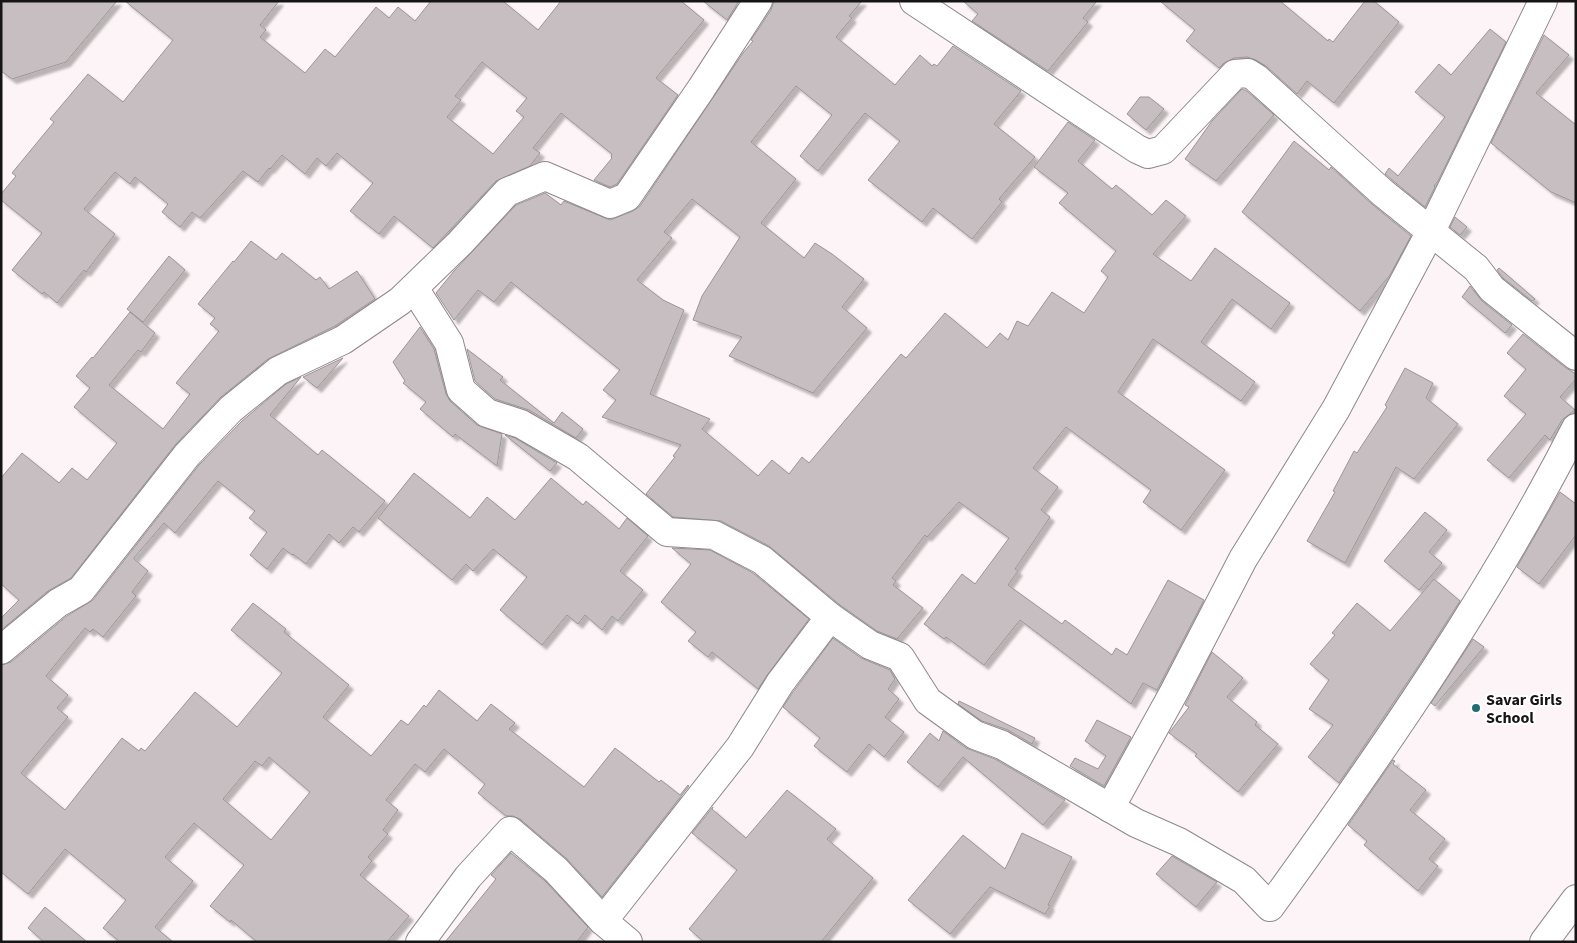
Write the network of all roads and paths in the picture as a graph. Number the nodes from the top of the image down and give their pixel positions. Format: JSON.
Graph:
{"nodes":[{"id":1,"x":758,"y":1,"type":"edge"},
{"id":2,"x":914,"y":1,"type":"edge"},
{"id":3,"x":1543,"y":1,"type":"edge"},
{"id":4,"x":1431,"y":231,"type":"junction"},
{"id":5,"x":414,"y":288,"type":"junction"},
{"id":6,"x":1576,"y":356,"type":"edge"},
{"id":7,"x":1576,"y":428,"type":"edge"},
{"id":8,"x":830,"y":617,"type":"junction"},
{"id":9,"x":1,"y":650,"type":"edge"},
{"id":10,"x":1110,"y":808,"type":"junction"},
{"id":11,"x":1576,"y":898,"type":"edge"},
{"id":12,"x":603,"y":921,"type":"junction"},
{"id":13,"x":420,"y":942,"type":"edge"},
{"id":14,"x":628,"y":942,"type":"edge"},
{"id":15,"x":1544,"y":942,"type":"edge"}],
"edges":[{"from":1,"to":5,"type":"street"},
{"from":2,"to":4,"type":"street"},
{"from":3,"to":4,"type":"street"},
{"from":4,"to":6,"type":"street"},
{"from":4,"to":10,"type":"street"},
{"from":5,"to":8,"type":"street"},
{"from":5,"to":9,"type":"street"},
{"from":7,"to":10,"type":"street"},
{"from":8,"to":10,"type":"street"},
{"from":8,"to":12,"type":"street"},
{"from":11,"to":15,"type":"street"},
{"from":12,"to":13,"type":"street"},
{"from":12,"to":14,"type":"street"}]}
